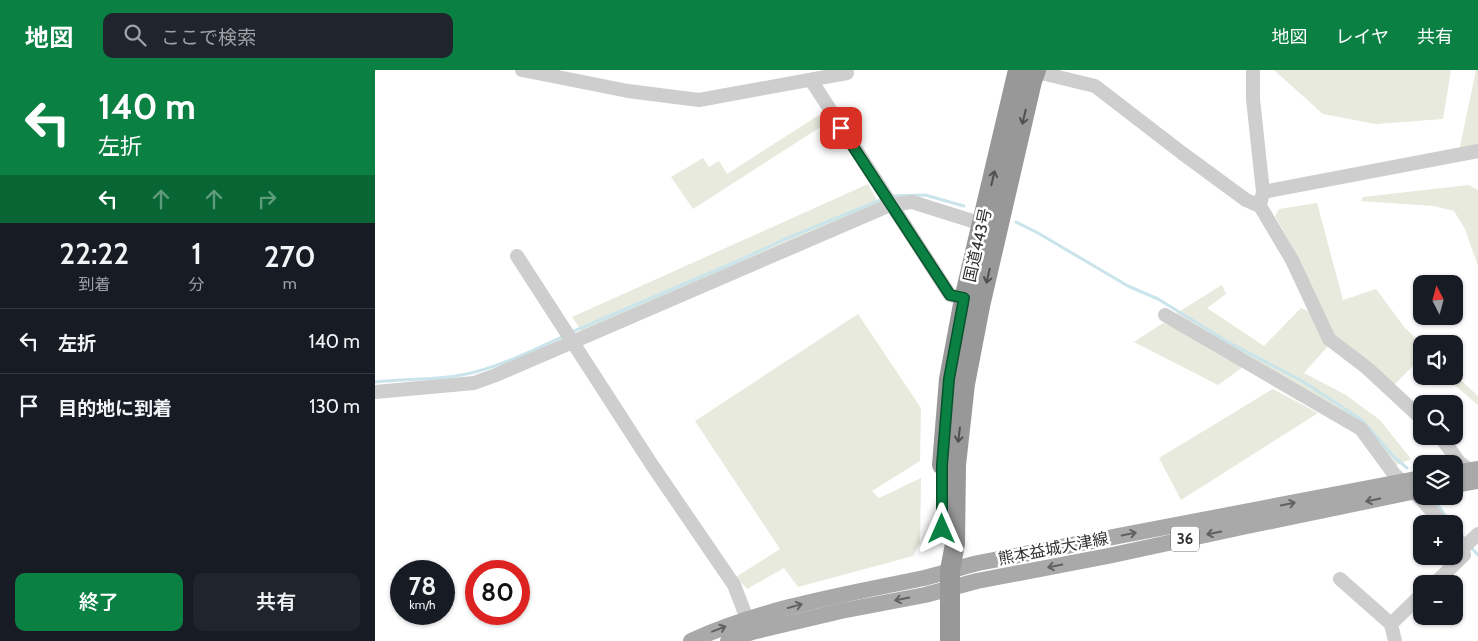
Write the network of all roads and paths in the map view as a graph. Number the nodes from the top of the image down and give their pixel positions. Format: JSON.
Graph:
{"nodes":[{"id":1,"x":522,"y":70,"type":"edge"},
{"id":2,"x":1030,"y":70,"type":"edge"},
{"id":3,"x":1253,"y":70,"type":"edge"},
{"id":4,"x":847,"y":73,"type":"dead end"},
{"id":5,"x":811,"y":80,"type":"junction"},
{"id":6,"x":1478,"y":151,"type":"edge"},
{"id":7,"x":1262,"y":199,"type":"junction"},
{"id":8,"x":887,"y":200,"type":"junction"},
{"id":9,"x":982,"y":224,"type":"junction"},
{"id":10,"x":517,"y":256,"type":"dead end"},
{"id":11,"x":964,"y":298,"type":"junction"},
{"id":12,"x":1165,"y":315,"type":"dead end"},
{"id":13,"x":570,"y":335,"type":"junction"},
{"id":14,"x":375,"y":392,"type":"edge"},
{"id":15,"x":1413,"y":411,"type":"edge"},
{"id":16,"x":1447,"y":445,"type":"edge"},
{"id":17,"x":1463,"y":473,"type":"edge"},
{"id":18,"x":1476,"y":474,"type":"edge"},
{"id":19,"x":1463,"y":480,"type":"edge"},
{"id":20,"x":1413,"y":484,"type":"edge"},
{"id":21,"x":1413,"y":485,"type":"edge"},
{"id":22,"x":1470,"y":542,"type":"edge"},
{"id":23,"x":1443,"y":575,"type":"edge"},
{"id":24,"x":950,"y":579,"type":"junction"},
{"id":25,"x":1339,"y":580,"type":"dead end"},
{"id":26,"x":1413,"y":603,"type":"edge"},
{"id":27,"x":1391,"y":624,"type":"junction"},
{"id":28,"x":750,"y":625,"type":"junction"},
{"id":29,"x":691,"y":641,"type":"edge"},
{"id":30,"x":728,"y":641,"type":"edge"},
{"id":31,"x":950,"y":641,"type":"edge"},
{"id":32,"x":1395,"y":641,"type":"edge"}],
"edges":[{"from":1,"to":5,"type":"street"},
{"from":2,"to":7,"type":"street"},
{"from":9,"to":2,"type":"highway","name":"国道443号","one_way":true},
{"from":2,"to":24,"type":"highway","name":"国道443号","one_way":true},
{"from":3,"to":7,"type":"street"},
{"from":4,"to":5,"type":"street"},
{"from":5,"to":8,"type":"street"},
{"from":6,"to":7,"type":"street"},
{"from":7,"to":15,"type":"street"},
{"from":8,"to":9,"type":"street"},
{"from":8,"to":11,"type":"street"},
{"from":8,"to":13,"type":"street"},
{"from":9,"to":11,"type":"highway","name":"国道443号"},
{"from":10,"to":13,"type":"street"},
{"from":11,"to":24,"type":"highway","name":"国道443号"},
{"from":12,"to":20,"type":"street"},
{"from":13,"to":14,"type":"street"},
{"from":13,"to":28,"type":"street"},
{"from":16,"to":18,"type":"street"},
{"from":17,"to":18,"type":"main road"},
{"from":18,"to":19,"type":"main road"},
{"from":21,"to":24,"type":"main road","name":"熊本益城大津線","number":"36"},
{"from":22,"to":23,"type":"street"},
{"from":24,"to":28,"type":"main road","name":"熊本益城大津線","number":"36"},
{"from":24,"to":31,"type":"highway","name":"国道443号"},
{"from":25,"to":27,"type":"street"},
{"from":26,"to":27,"type":"street"},
{"from":27,"to":32,"type":"street"},
{"from":29,"to":28,"type":"main road","name":"熊本益城大津線","number":"36","one_way":true},
{"from":28,"to":30,"type":"main road","name":"熊本益城大津線","number":"36"}]}
